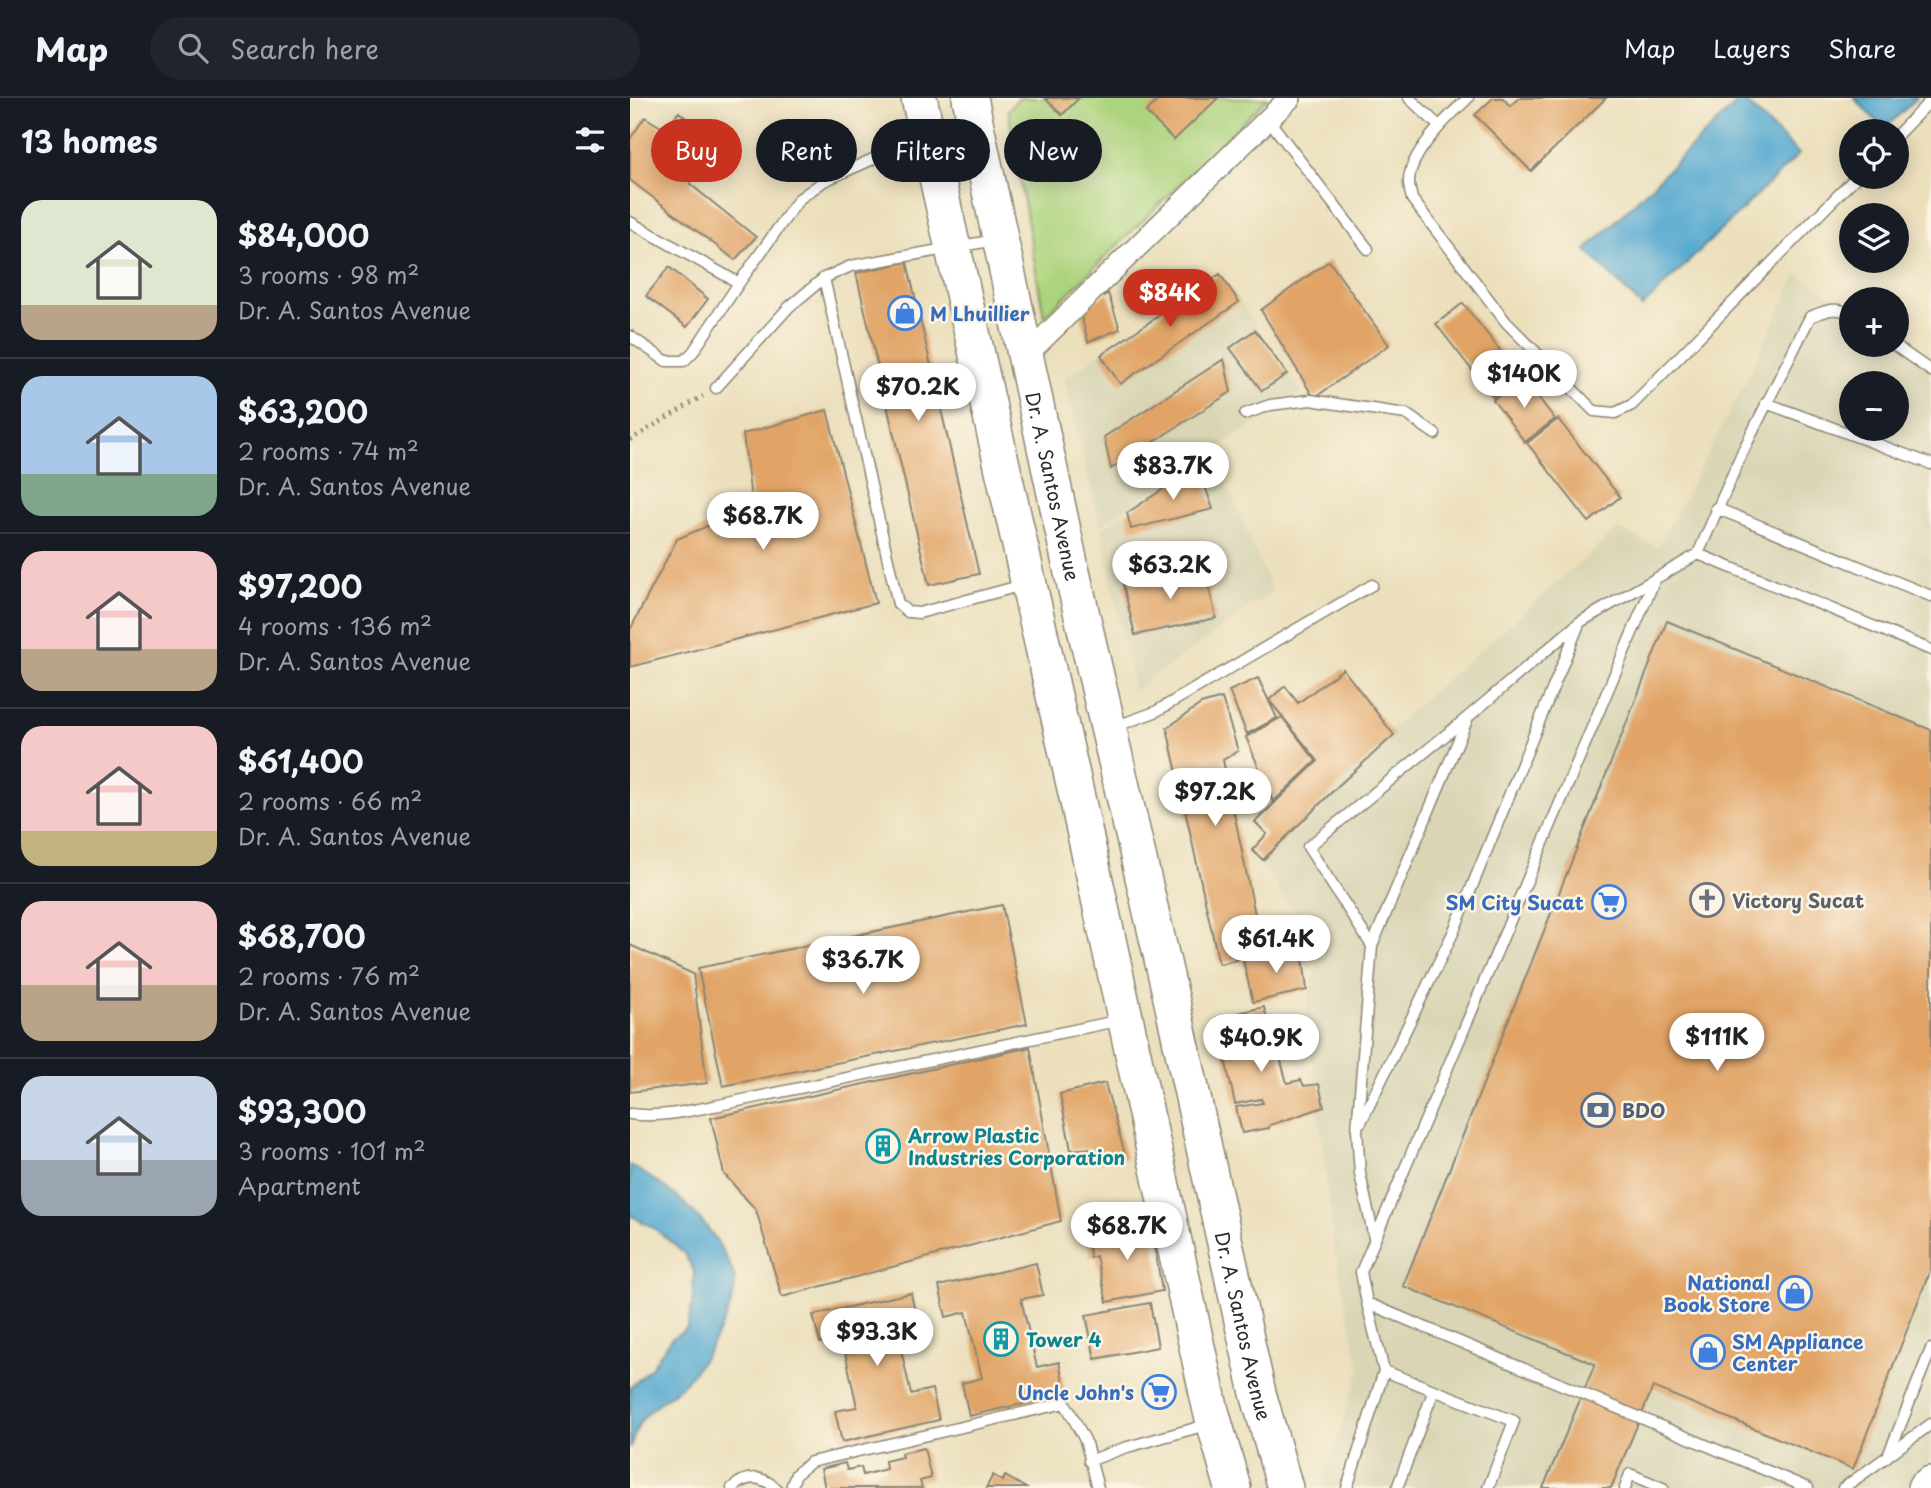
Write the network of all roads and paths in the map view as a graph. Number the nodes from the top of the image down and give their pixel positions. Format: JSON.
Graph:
{"nodes":[{"id":1,"x":970,"y":98,"type":"edge"},
{"id":2,"x":1290,"y":98,"type":"edge"},
{"id":3,"x":1409,"y":98,"type":"edge"},
{"id":4,"x":1468,"y":98,"type":"edge"},
{"id":5,"x":1931,"y":100,"type":"edge"},
{"id":6,"x":922,"y":113,"type":"edge"},
{"id":7,"x":1268,"y":119,"type":"junction"},
{"id":8,"x":1909,"y":123,"type":"edge"},
{"id":9,"x":1439,"y":126,"type":"junction"},
{"id":10,"x":1844,"y":189,"type":"edge"},
{"id":11,"x":630,"y":222,"type":"edge"},
{"id":12,"x":1001,"y":238,"type":"junction"},
{"id":13,"x":952,"y":248,"type":"junction"},
{"id":14,"x":1368,"y":249,"type":"dead end"},
{"id":15,"x":824,"y":278,"type":"junction"},
{"id":16,"x":739,"y":283,"type":"junction"},
{"id":17,"x":1839,"y":310,"type":"edge"},
{"id":18,"x":630,"y":336,"type":"edge"},
{"id":19,"x":1026,"y":355,"type":"junction"},
{"id":20,"x":1909,"y":356,"type":"edge"},
{"id":21,"x":1931,"y":371,"type":"edge"},
{"id":22,"x":716,"y":388,"type":"joint"},
{"id":23,"x":1766,"y":403,"type":"junction"},
{"id":24,"x":1245,"y":414,"type":"dead end"},
{"id":25,"x":1434,"y":434,"type":"dead end"},
{"id":26,"x":630,"y":440,"type":"edge"},
{"id":27,"x":1931,"y":464,"type":"edge"},
{"id":28,"x":1716,"y":508,"type":"junction"},
{"id":29,"x":1698,"y":554,"type":"junction"},
{"id":30,"x":1654,"y":579,"type":"junction"},
{"id":31,"x":1028,"y":584,"type":"junction"},
{"id":32,"x":1372,"y":585,"type":"dead end"},
{"id":33,"x":1931,"y":596,"type":"edge"},
{"id":34,"x":1083,"y":620,"type":"junction"},
{"id":35,"x":1580,"y":622,"type":"junction"},
{"id":36,"x":1038,"y":625,"type":"junction"},
{"id":37,"x":1931,"y":650,"type":"edge"},
{"id":38,"x":1468,"y":717,"type":"junction"},
{"id":39,"x":1109,"y":729,"type":"junction"},
{"id":40,"x":1372,"y":946,"type":"junction"},
{"id":41,"x":1170,"y":993,"type":"junction"},
{"id":42,"x":1122,"y":1011,"type":"junction"},
{"id":43,"x":630,"y":1114,"type":"edge"},
{"id":44,"x":1357,"y":1130,"type":"junction"},
{"id":45,"x":1374,"y":1238,"type":"junction"},
{"id":46,"x":1367,"y":1303,"type":"junction"},
{"id":47,"x":1931,"y":1349,"type":"edge"},
{"id":48,"x":1384,"y":1371,"type":"junction"},
{"id":49,"x":1434,"y":1390,"type":"junction"},
{"id":50,"x":1214,"y":1423,"type":"junction"},
{"id":51,"x":1931,"y":1424,"type":"edge"},
{"id":52,"x":1888,"y":1456,"type":"junction"},
{"id":53,"x":1089,"y":1461,"type":"junction"},
{"id":54,"x":1931,"y":1484,"type":"edge"},
{"id":55,"x":732,"y":1488,"type":"edge"},
{"id":56,"x":776,"y":1488,"type":"edge"},
{"id":57,"x":791,"y":1488,"type":"edge"},
{"id":58,"x":1098,"y":1488,"type":"edge"},
{"id":59,"x":1233,"y":1488,"type":"edge"},
{"id":60,"x":1285,"y":1488,"type":"edge"},
{"id":61,"x":1347,"y":1488,"type":"edge"},
{"id":62,"x":1397,"y":1488,"type":"edge"},
{"id":63,"x":1489,"y":1488,"type":"edge"},
{"id":64,"x":1625,"y":1488,"type":"edge"},
{"id":65,"x":1663,"y":1488,"type":"edge"},
{"id":66,"x":1808,"y":1488,"type":"edge"},
{"id":67,"x":1843,"y":1488,"type":"edge"},
{"id":68,"x":1925,"y":1488,"type":"edge"}],
"edges":[{"from":1,"to":12,"type":"main road","name":"Dr. A. Santos Avenue"},
{"from":2,"to":7,"type":"street"},
{"from":3,"to":9,"type":"lane"},
{"from":4,"to":9,"type":"lane"},
{"from":5,"to":8,"type":"lane"},
{"from":6,"to":13,"type":"main road"},
{"from":6,"to":16,"type":"lane"},
{"from":7,"to":14,"type":"lane"},
{"from":7,"to":19,"type":"street"},
{"from":9,"to":10,"type":"lane"},
{"from":11,"to":16,"type":"lane"},
{"from":12,"to":13,"type":"lane"},
{"from":12,"to":19,"type":"main road","name":"Dr. A. Santos Avenue"},
{"from":13,"to":15,"type":"lane"},
{"from":13,"to":31,"type":"main road"},
{"from":15,"to":22,"type":"lane"},
{"from":15,"to":31,"type":"lane"},
{"from":16,"to":18,"type":"lane"},
{"from":17,"to":23,"type":"lane"},
{"from":19,"to":34,"type":"main road","name":"Dr. A. Santos Avenue"},
{"from":20,"to":21,"type":"lane"},
{"from":22,"to":26,"type":"path"},
{"from":23,"to":27,"type":"lane"},
{"from":23,"to":28,"type":"lane"},
{"from":24,"to":25,"type":"lane"},
{"from":28,"to":29,"type":"lane"},
{"from":28,"to":33,"type":"lane"},
{"from":29,"to":30,"type":"lane"},
{"from":29,"to":37,"type":"lane"},
{"from":30,"to":35,"type":"lane"},
{"from":30,"to":45,"type":"lane"},
{"from":31,"to":36,"type":"main road"},
{"from":32,"to":39,"type":"lane"},
{"from":34,"to":36,"type":"main road"},
{"from":34,"to":39,"type":"main road","name":"Dr. A. Santos Avenue"},
{"from":35,"to":38,"type":"lane"},
{"from":35,"to":44,"type":"lane"},
{"from":36,"to":42,"type":"main road"},
{"from":38,"to":40,"type":"lane"},
{"from":38,"to":40,"type":"lane"},
{"from":39,"to":41,"type":"main road","name":"Dr. A. Santos Avenue"},
{"from":40,"to":44,"type":"lane"},
{"from":41,"to":42,"type":"main road"},
{"from":41,"to":60,"type":"main road","name":"Dr. A. Santos Avenue"},
{"from":42,"to":43,"type":"lane"},
{"from":42,"to":50,"type":"main road"},
{"from":44,"to":45,"type":"lane"},
{"from":45,"to":46,"type":"lane"},
{"from":46,"to":48,"type":"lane"},
{"from":46,"to":66,"type":"lane"},
{"from":47,"to":52,"type":"lane"},
{"from":48,"to":49,"type":"lane"},
{"from":48,"to":61,"type":"lane"},
{"from":49,"to":62,"type":"lane"},
{"from":49,"to":63,"type":"lane"},
{"from":50,"to":53,"type":"lane"},
{"from":50,"to":59,"type":"main road"},
{"from":51,"to":52,"type":"lane"},
{"from":52,"to":67,"type":"lane"},
{"from":53,"to":57,"type":"lane"},
{"from":53,"to":58,"type":"lane"},
{"from":54,"to":68,"type":"main road"},
{"from":55,"to":56,"type":"lane"},
{"from":64,"to":65,"type":"lane"}]}
